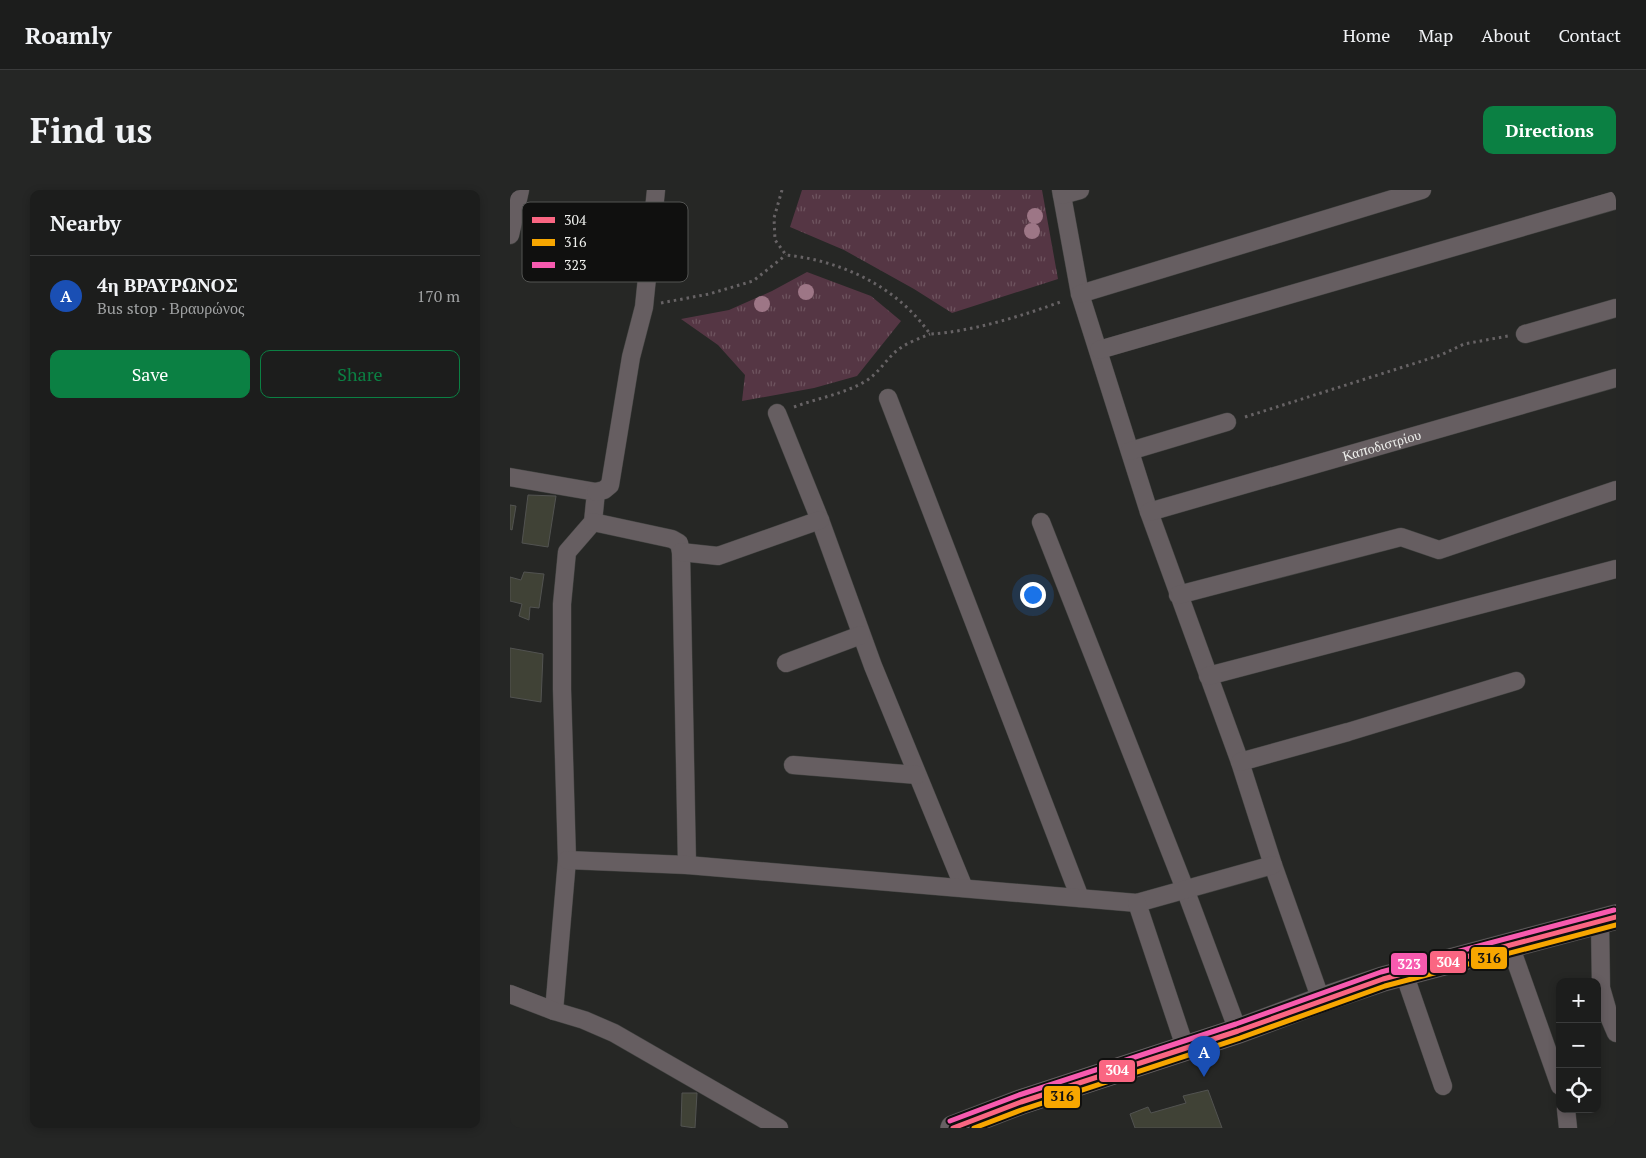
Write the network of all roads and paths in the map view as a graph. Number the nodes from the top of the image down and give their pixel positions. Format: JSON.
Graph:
{"nodes":[{"id":1,"x":520,"y":190,"type":"edge"},
{"id":2,"x":782,"y":190,"type":"edge"},
{"id":3,"x":1080,"y":190,"type":"edge"},
{"id":4,"x":1422,"y":190,"type":"edge"},
{"id":5,"x":1062,"y":193,"type":"edge"},
{"id":6,"x":1616,"y":200,"type":"edge"},
{"id":7,"x":510,"y":235,"type":"edge"},
{"id":8,"x":786,"y":256,"type":"junction"},
{"id":9,"x":647,"y":282,"type":"edge"},
{"id":10,"x":1080,"y":294,"type":"junction"},
{"id":11,"x":644,"y":307,"type":"junction"},
{"id":12,"x":1616,"y":308,"type":"edge"},
{"id":13,"x":930,"y":334,"type":"junction"},
{"id":14,"x":1525,"y":334,"type":"joint"},
{"id":15,"x":1099,"y":350,"type":"junction"},
{"id":16,"x":1616,"y":378,"type":"edge"},
{"id":17,"x":888,"y":398,"type":"dead end"},
{"id":18,"x":777,"y":414,"type":"joint"},
{"id":19,"x":1227,"y":422,"type":"joint"},
{"id":20,"x":1130,"y":451,"type":"junction"},
{"id":21,"x":510,"y":477,"type":"edge"},
{"id":22,"x":1616,"y":490,"type":"edge"},
{"id":23,"x":596,"y":492,"type":"junction"},
{"id":24,"x":1149,"y":512,"type":"junction"},
{"id":25,"x":820,"y":520,"type":"junction"},
{"id":26,"x":593,"y":522,"type":"junction"},
{"id":27,"x":1041,"y":522,"type":"dead end"},
{"id":28,"x":681,"y":552,"type":"junction"},
{"id":29,"x":1616,"y":569,"type":"edge"},
{"id":30,"x":1178,"y":595,"type":"junction"},
{"id":31,"x":861,"y":635,"type":"junction"},
{"id":32,"x":786,"y":663,"type":"dead end"},
{"id":33,"x":1208,"y":676,"type":"junction"},
{"id":34,"x":1516,"y":681,"type":"dead end"},
{"id":35,"x":1240,"y":762,"type":"junction"},
{"id":36,"x":793,"y":765,"type":"dead end"},
{"id":37,"x":917,"y":775,"type":"junction"},
{"id":38,"x":567,"y":860,"type":"junction"},
{"id":39,"x":687,"y":865,"type":"junction"},
{"id":40,"x":1273,"y":866,"type":"junction"},
{"id":41,"x":964,"y":888,"type":"junction"},
{"id":42,"x":1185,"y":889,"type":"junction"},
{"id":43,"x":1080,"y":898,"type":"junction"},
{"id":44,"x":1137,"y":903,"type":"junction"},
{"id":45,"x":1608,"y":919,"type":"edge"},
{"id":46,"x":1510,"y":944,"type":"junction"},
{"id":47,"x":1404,"y":973,"type":"junction"},
{"id":48,"x":510,"y":994,"type":"edge"},
{"id":49,"x":1320,"y":1000,"type":"junction"},
{"id":50,"x":554,"y":1011,"type":"junction"},
{"id":51,"x":1238,"y":1031,"type":"junction"},
{"id":52,"x":1616,"y":1033,"type":"edge"},
{"id":53,"x":1185,"y":1048,"type":"junction"},
{"id":54,"x":1556,"y":1075,"type":"edge"},
{"id":55,"x":1442,"y":1086,"type":"dead end"},
{"id":56,"x":1566,"y":1113,"type":"edge"},
{"id":57,"x":779,"y":1128,"type":"edge"},
{"id":58,"x":953,"y":1128,"type":"edge"},
{"id":59,"x":1568,"y":1128,"type":"edge"}],
"edges":[{"from":1,"to":7,"type":"street"},
{"from":2,"to":8,"type":"path"},
{"from":3,"to":5,"type":"street"},
{"from":4,"to":10,"type":"street"},
{"from":5,"to":10,"type":"street"},
{"from":6,"to":15,"type":"street"},
{"from":8,"to":11,"type":"path"},
{"from":8,"to":13,"type":"path"},
{"from":9,"to":11,"type":"street"},
{"from":10,"to":13,"type":"path"},
{"from":10,"to":15,"type":"street"},
{"from":11,"to":23,"type":"street"},
{"from":12,"to":14,"type":"street"},
{"from":13,"to":18,"type":"path"},
{"from":14,"to":19,"type":"path"},
{"from":15,"to":20,"type":"street"},
{"from":16,"to":24,"type":"street","name":"Καποδιστρίου"},
{"from":17,"to":43,"type":"street"},
{"from":18,"to":25,"type":"street"},
{"from":19,"to":20,"type":"street"},
{"from":20,"to":24,"type":"street"},
{"from":21,"to":23,"type":"street"},
{"from":22,"to":30,"type":"street"},
{"from":23,"to":26,"type":"street"},
{"from":24,"to":30,"type":"street"},
{"from":25,"to":28,"type":"street"},
{"from":25,"to":31,"type":"street"},
{"from":26,"to":28,"type":"street"},
{"from":26,"to":38,"type":"street"},
{"from":27,"to":42,"type":"street"},
{"from":28,"to":39,"type":"street"},
{"from":29,"to":33,"type":"street"},
{"from":30,"to":33,"type":"street"},
{"from":31,"to":32,"type":"street"},
{"from":31,"to":37,"type":"street"},
{"from":33,"to":35,"type":"street"},
{"from":34,"to":35,"type":"street"},
{"from":35,"to":40,"type":"street"},
{"from":36,"to":37,"type":"street"},
{"from":37,"to":41,"type":"street"},
{"from":38,"to":39,"type":"street"},
{"from":38,"to":50,"type":"street"},
{"from":39,"to":41,"type":"street"},
{"from":40,"to":42,"type":"street"},
{"from":40,"to":49,"type":"street"},
{"from":41,"to":43,"type":"street"},
{"from":42,"to":44,"type":"street"},
{"from":42,"to":51,"type":"street"},
{"from":43,"to":44,"type":"street"},
{"from":44,"to":53,"type":"street"},
{"from":45,"to":46,"type":"main road"},
{"from":45,"to":52,"type":"street"},
{"from":46,"to":47,"type":"main road"},
{"from":46,"to":54,"type":"street"},
{"from":47,"to":49,"type":"main road"},
{"from":47,"to":55,"type":"street"},
{"from":48,"to":50,"type":"street"},
{"from":49,"to":51,"type":"main road"},
{"from":50,"to":57,"type":"street"},
{"from":51,"to":53,"type":"main road"},
{"from":53,"to":58,"type":"main road"},
{"from":56,"to":59,"type":"street"}]}
